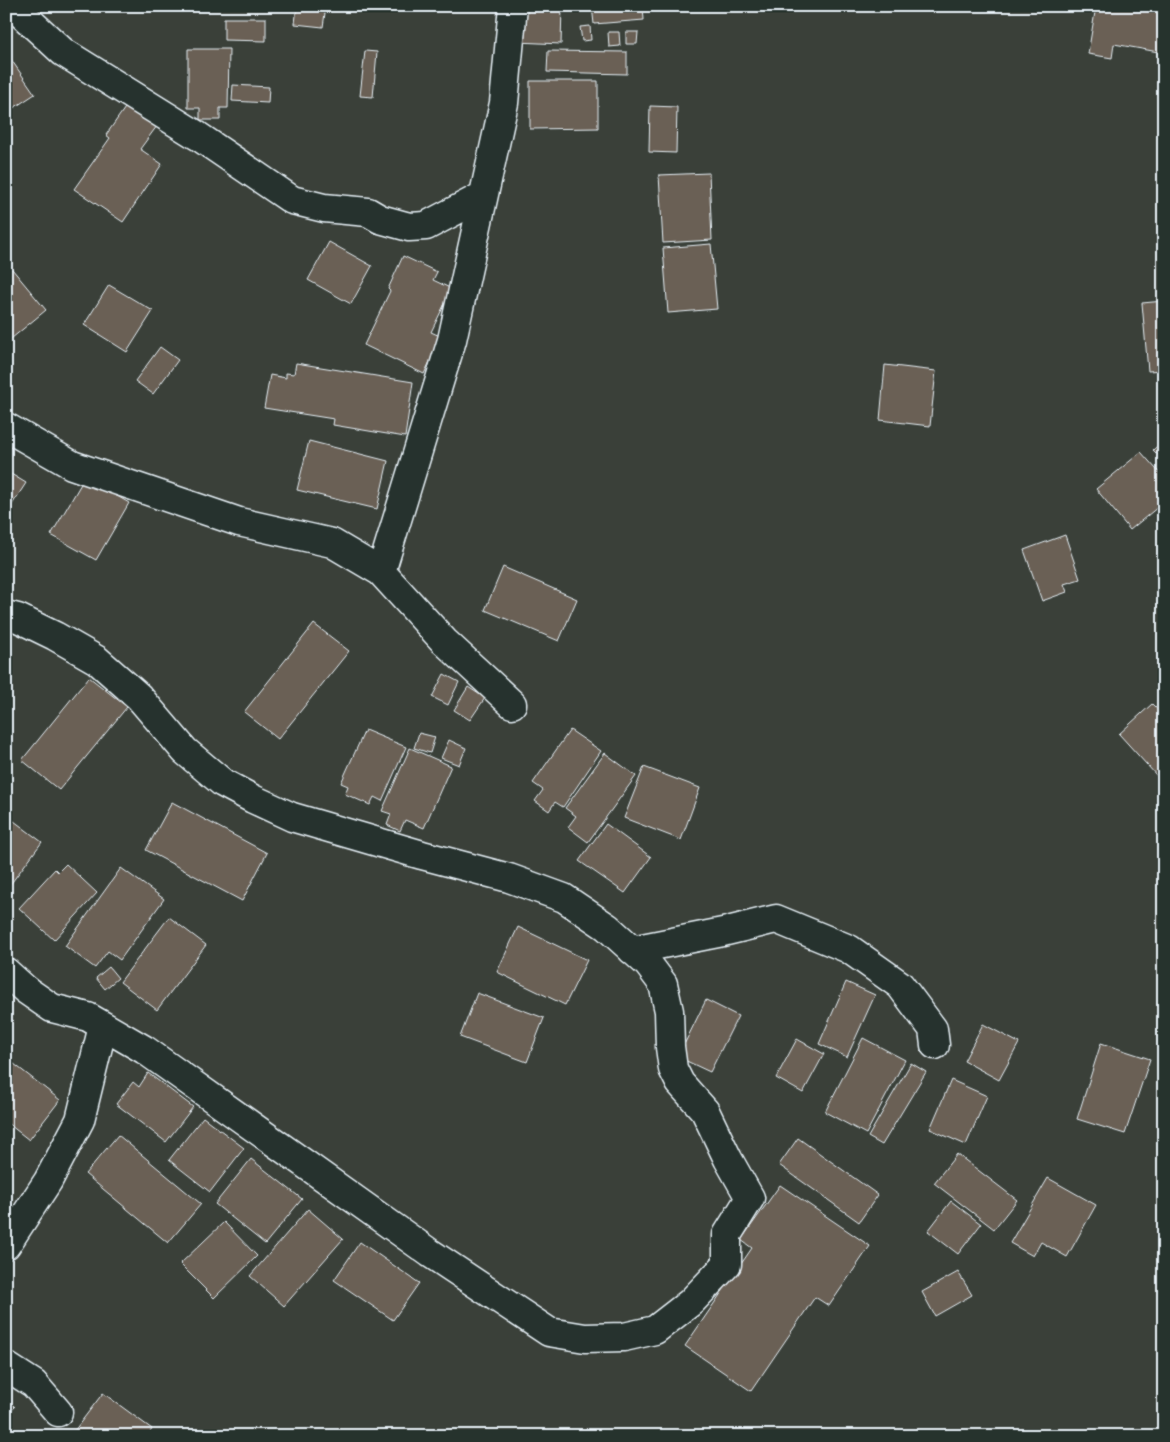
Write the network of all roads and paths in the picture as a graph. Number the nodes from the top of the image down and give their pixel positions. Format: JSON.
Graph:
{"nodes":[{"id":1,"x":13,"y":6,"type":"edge"},
{"id":2,"x":513,"y":6,"type":"edge"},
{"id":3,"x":483,"y":196,"type":"junction"},
{"id":4,"x":6,"y":427,"type":"edge"},
{"id":5,"x":381,"y":572,"type":"junction"},
{"id":6,"x":6,"y":615,"type":"edge"},
{"id":7,"x":512,"y":704,"type":"dead end"},
{"id":8,"x":632,"y":950,"type":"junction"},
{"id":9,"x":6,"y":972,"type":"edge"},
{"id":10,"x":103,"y":1026,"type":"junction"},
{"id":11,"x":935,"y":1046,"type":"dead end"},
{"id":12,"x":6,"y":1245,"type":"edge"},
{"id":13,"x":6,"y":1366,"type":"edge"},
{"id":14,"x":58,"y":1412,"type":"dead end"}],
"edges":[{"from":1,"to":3,"type":"street"},
{"from":2,"to":3,"type":"street"},
{"from":3,"to":5,"type":"street"},
{"from":4,"to":5,"type":"street"},
{"from":5,"to":7,"type":"street"},
{"from":6,"to":8,"type":"street"},
{"from":8,"to":10,"type":"street"},
{"from":8,"to":11,"type":"street"},
{"from":9,"to":10,"type":"street"},
{"from":10,"to":12,"type":"street"},
{"from":13,"to":14,"type":"street"}]}
